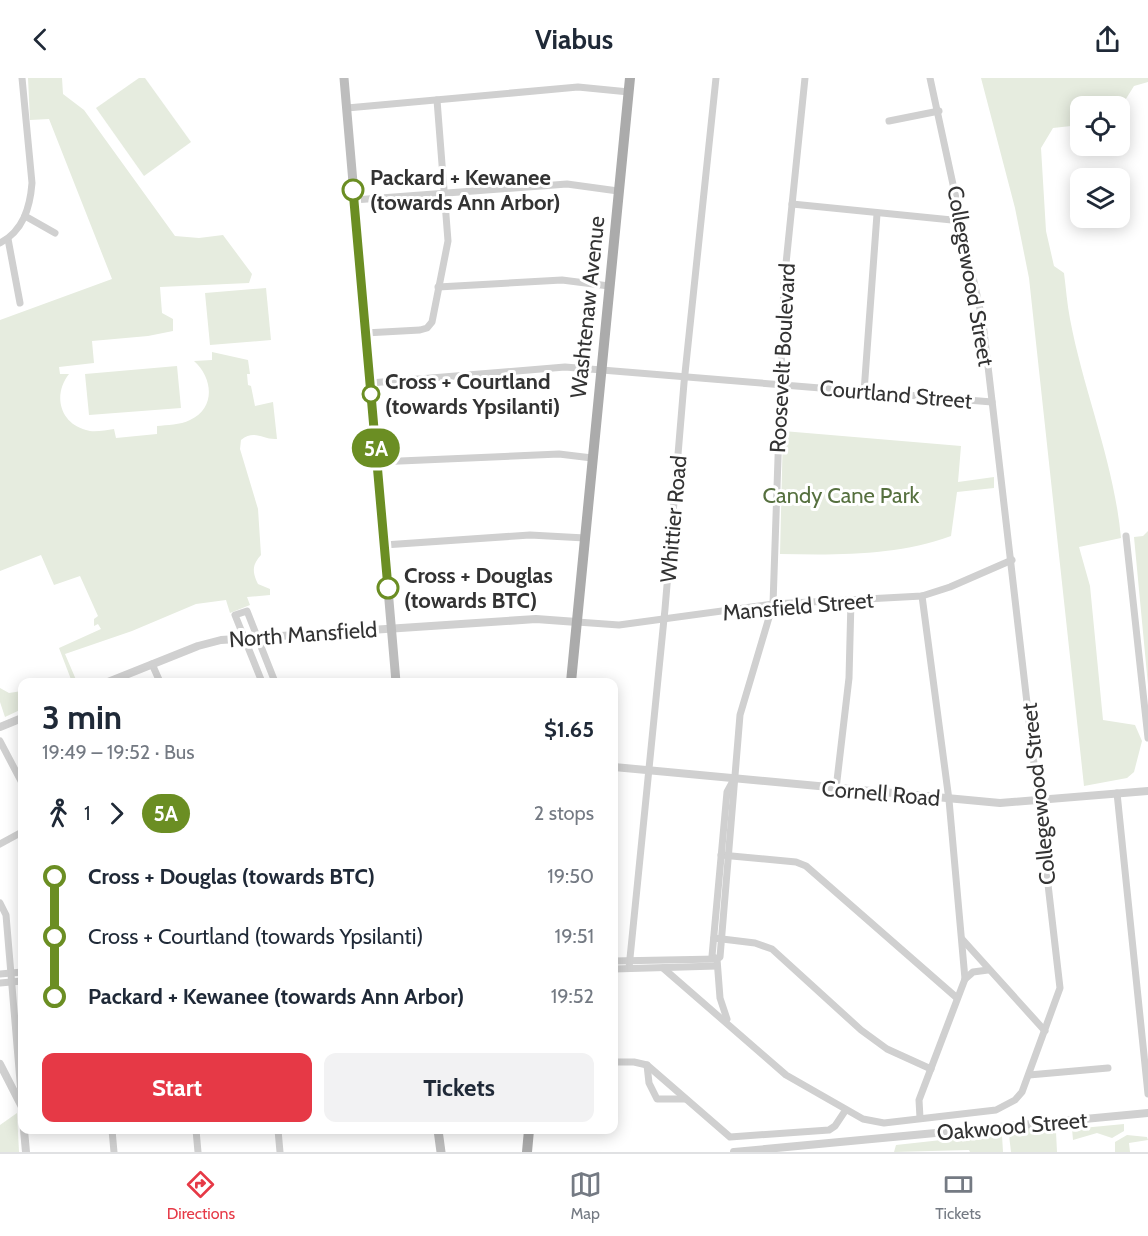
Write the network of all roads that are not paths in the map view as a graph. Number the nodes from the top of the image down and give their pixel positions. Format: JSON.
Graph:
{"nodes":[{"id":1,"x":22,"y":78,"type":"edge"},
{"id":2,"x":344,"y":78,"type":"edge"},
{"id":3,"x":630,"y":78,"type":"edge"},
{"id":4,"x":716,"y":78,"type":"edge"},
{"id":5,"x":805,"y":78,"type":"edge"},
{"id":6,"x":930,"y":78,"type":"edge"},
{"id":7,"x":629,"y":92,"type":"junction"},
{"id":8,"x":437,"y":100,"type":"junction"},
{"id":9,"x":347,"y":108,"type":"junction"},
{"id":10,"x":939,"y":111,"type":"junction"},
{"id":11,"x":889,"y":122,"type":"dead end"},
{"id":12,"x":618,"y":191,"type":"junction"},
{"id":13,"x":445,"y":193,"type":"junction"},
{"id":14,"x":354,"y":200,"type":"junction"},
{"id":15,"x":792,"y":204,"type":"junction"},
{"id":16,"x":877,"y":214,"type":"junction"},
{"id":17,"x":26,"y":216,"type":"junction"},
{"id":18,"x":962,"y":221,"type":"junction"},
{"id":19,"x":55,"y":233,"type":"dead end"},
{"id":20,"x":8,"y":239,"type":"junction"},
{"id":21,"x":0,"y":243,"type":"edge"},
{"id":22,"x":609,"y":286,"type":"junction"},
{"id":23,"x":438,"y":287,"type":"junction"},
{"id":24,"x":20,"y":303,"type":"dead end"},
{"id":25,"x":365,"y":333,"type":"junction"},
{"id":26,"x":601,"y":368,"type":"junction"},
{"id":27,"x":684,"y":375,"type":"junction"},
{"id":28,"x":370,"y":383,"type":"junction"},
{"id":29,"x":779,"y":384,"type":"junction"},
{"id":30,"x":864,"y":392,"type":"junction"},
{"id":31,"x":992,"y":402,"type":"junction"},
{"id":32,"x":592,"y":458,"type":"junction"},
{"id":33,"x":377,"y":462,"type":"junction"},
{"id":34,"x":1126,"y":536,"type":"dead end"},
{"id":35,"x":585,"y":538,"type":"junction"},
{"id":36,"x":384,"y":545,"type":"junction"},
{"id":37,"x":1012,"y":560,"type":"junction"},
{"id":38,"x":922,"y":596,"type":"junction"},
{"id":39,"x":851,"y":600,"type":"junction"},
{"id":40,"x":773,"y":604,"type":"junction"},
{"id":41,"x":664,"y":619,"type":"junction"},
{"id":42,"x":577,"y":622,"type":"junction"},
{"id":43,"x":392,"y":628,"type":"junction"},
{"id":44,"x":257,"y":637,"type":"junction"},
{"id":45,"x":244,"y":638,"type":"junction"},
{"id":46,"x":153,"y":664,"type":"junction"},
{"id":47,"x":118,"y":678,"type":"edge"},
{"id":48,"x":158,"y":678,"type":"edge"},
{"id":49,"x":260,"y":678,"type":"edge"},
{"id":50,"x":272,"y":678,"type":"edge"},
{"id":51,"x":396,"y":678,"type":"edge"},
{"id":52,"x":571,"y":678,"type":"edge"},
{"id":53,"x":18,"y":720,"type":"edge"},
{"id":54,"x":0,"y":727,"type":"edge"},
{"id":55,"x":1148,"y":738,"type":"edge"},
{"id":56,"x":0,"y":741,"type":"edge"},
{"id":57,"x":618,"y":767,"type":"edge"},
{"id":58,"x":650,"y":770,"type":"junction"},
{"id":59,"x":18,"y":775,"type":"edge"},
{"id":60,"x":735,"y":778,"type":"junction"},
{"id":61,"x":836,"y":789,"type":"junction"},
{"id":62,"x":1148,"y":791,"type":"edge"},
{"id":63,"x":1117,"y":793,"type":"junction"},
{"id":64,"x":949,"y":800,"type":"junction"},
{"id":65,"x":1040,"y":800,"type":"junction"},
{"id":66,"x":18,"y":834,"type":"edge"},
{"id":67,"x":0,"y":844,"type":"edge"},
{"id":68,"x":721,"y":855,"type":"junction"},
{"id":69,"x":730,"y":856,"type":"junction"},
{"id":70,"x":0,"y":903,"type":"edge"},
{"id":71,"x":718,"y":938,"type":"junction"},
{"id":72,"x":962,"y":939,"type":"junction"},
{"id":73,"x":618,"y":962,"type":"edge"},
{"id":74,"x":717,"y":963,"type":"junction"},
{"id":75,"x":663,"y":964,"type":"junction"},
{"id":76,"x":630,"y":965,"type":"junction"},
{"id":77,"x":618,"y":968,"type":"edge"},
{"id":78,"x":988,"y":970,"type":"junction"},
{"id":79,"x":18,"y":972,"type":"edge"},
{"id":80,"x":12,"y":973,"type":"junction"},
{"id":81,"x":0,"y":974,"type":"edge"},
{"id":82,"x":965,"y":979,"type":"junction"},
{"id":83,"x":18,"y":981,"type":"edge"},
{"id":84,"x":13,"y":982,"type":"junction"},
{"id":85,"x":0,"y":983,"type":"edge"},
{"id":86,"x":957,"y":998,"type":"junction"},
{"id":87,"x":728,"y":1022,"type":"junction"},
{"id":88,"x":1045,"y":1031,"type":"junction"},
{"id":89,"x":18,"y":1051,"type":"edge"},
{"id":90,"x":618,"y":1062,"type":"edge"},
{"id":91,"x":0,"y":1064,"type":"edge"},
{"id":92,"x":647,"y":1065,"type":"junction"},
{"id":93,"x":1108,"y":1068,"type":"dead end"},
{"id":94,"x":931,"y":1070,"type":"junction"},
{"id":95,"x":1029,"y":1075,"type":"junction"},
{"id":96,"x":1148,"y":1094,"type":"edge"},
{"id":97,"x":18,"y":1099,"type":"edge"},
{"id":98,"x":685,"y":1099,"type":"junction"},
{"id":99,"x":845,"y":1111,"type":"junction"},
{"id":100,"x":1148,"y":1113,"type":"edge"},
{"id":101,"x":920,"y":1118,"type":"junction"},
{"id":102,"x":24,"y":1134,"type":"edge"},
{"id":103,"x":112,"y":1134,"type":"edge"},
{"id":104,"x":196,"y":1134,"type":"edge"},
{"id":105,"x":278,"y":1134,"type":"edge"},
{"id":106,"x":439,"y":1134,"type":"edge"},
{"id":107,"x":529,"y":1134,"type":"edge"},
{"id":108,"x":26,"y":1152,"type":"edge"},
{"id":109,"x":114,"y":1152,"type":"edge"},
{"id":110,"x":198,"y":1152,"type":"edge"},
{"id":111,"x":280,"y":1152,"type":"edge"},
{"id":112,"x":441,"y":1152,"type":"edge"},
{"id":113,"x":527,"y":1152,"type":"edge"},
{"id":114,"x":734,"y":1152,"type":"edge"}],
"edges":[{"from":1,"to":17,"type":"street"},
{"from":2,"to":9,"type":"main road"},
{"from":3,"to":7,"type":"main road","name":"Washtenaw Avenue"},
{"from":4,"to":27,"type":"street","name":"Whittier Road"},
{"from":5,"to":15,"type":"street","name":"Roosevelt Boulevard"},
{"from":6,"to":10,"type":"street","name":"Collegewood Street"},
{"from":7,"to":8,"type":"street"},
{"from":7,"to":12,"type":"main road","name":"Washtenaw Avenue"},
{"from":8,"to":9,"type":"street"},
{"from":8,"to":13,"type":"street"},
{"from":9,"to":14,"type":"main road"},
{"from":10,"to":11,"type":"street"},
{"from":10,"to":18,"type":"street","name":"Collegewood Street"},
{"from":12,"to":13,"type":"street"},
{"from":12,"to":22,"type":"main road","name":"Washtenaw Avenue"},
{"from":13,"to":14,"type":"street"},
{"from":13,"to":23,"type":"street"},
{"from":14,"to":25,"type":"main road"},
{"from":15,"to":16,"type":"street"},
{"from":15,"to":29,"type":"street","name":"Roosevelt Boulevard"},
{"from":16,"to":18,"type":"street"},
{"from":16,"to":30,"type":"street"},
{"from":17,"to":19,"type":"street"},
{"from":17,"to":20,"type":"street"},
{"from":18,"to":31,"type":"street","name":"Collegewood Street"},
{"from":20,"to":21,"type":"street"},
{"from":20,"to":24,"type":"street"},
{"from":22,"to":23,"type":"street"},
{"from":22,"to":26,"type":"main road","name":"Washtenaw Avenue"},
{"from":23,"to":25,"type":"street"},
{"from":25,"to":28,"type":"main road"},
{"from":26,"to":27,"type":"street","name":"Courtland Street"},
{"from":26,"to":28,"type":"street","name":"Courtland Street"},
{"from":26,"to":32,"type":"main road","name":"Washtenaw Avenue"},
{"from":27,"to":29,"type":"street","name":"Courtland Street"},
{"from":27,"to":41,"type":"street","name":"Whittier Road"},
{"from":28,"to":33,"type":"main road"},
{"from":29,"to":30,"type":"street","name":"Courtland Street"},
{"from":29,"to":40,"type":"street","name":"Roosevelt Boulevard"},
{"from":30,"to":31,"type":"street","name":"Courtland Street"},
{"from":31,"to":37,"type":"street","name":"Collegewood Street"},
{"from":32,"to":33,"type":"street"},
{"from":32,"to":35,"type":"main road","name":"Washtenaw Avenue"},
{"from":33,"to":36,"type":"main road"},
{"from":34,"to":55,"type":"street"},
{"from":35,"to":36,"type":"street"},
{"from":35,"to":42,"type":"main road","name":"Washtenaw Avenue"},
{"from":36,"to":43,"type":"main road"},
{"from":37,"to":38,"type":"street","name":"Mansfield Street"},
{"from":37,"to":65,"type":"street","name":"Collegewood Street"},
{"from":38,"to":39,"type":"street","name":"Mansfield Street"},
{"from":38,"to":64,"type":"street"},
{"from":39,"to":40,"type":"street","name":"Mansfield Street"},
{"from":39,"to":61,"type":"street"},
{"from":40,"to":41,"type":"street","name":"Mansfield Street"},
{"from":40,"to":60,"type":"street","name":"Roosevelt Boulevard"},
{"from":41,"to":42,"type":"street","name":"Mansfield Street"},
{"from":41,"to":58,"type":"street","name":"Whittier Road"},
{"from":42,"to":43,"type":"street","name":"North Mansfield"},
{"from":42,"to":52,"type":"main road","name":"Washtenaw Avenue"},
{"from":43,"to":44,"type":"street","name":"North Mansfield"},
{"from":43,"to":51,"type":"main road"},
{"from":44,"to":45,"type":"street","name":"North Mansfield"},
{"from":44,"to":45,"type":"street"},
{"from":44,"to":50,"type":"street"},
{"from":45,"to":46,"type":"street","name":"North Mansfield"},
{"from":45,"to":49,"type":"street"},
{"from":46,"to":47,"type":"street","name":"North Mansfield"},
{"from":46,"to":48,"type":"street"},
{"from":53,"to":54,"type":"street"},
{"from":56,"to":59,"type":"street"},
{"from":57,"to":58,"type":"street","name":"Cornell Road"},
{"from":58,"to":60,"type":"street","name":"Cornell Road"},
{"from":58,"to":76,"type":"street","name":"Whittier Road"},
{"from":60,"to":61,"type":"street","name":"Cornell Road"},
{"from":60,"to":68,"type":"street","name":"Roosevelt Boulevard"},
{"from":60,"to":69,"type":"street","name":"Roosevelt Boulevard"},
{"from":61,"to":64,"type":"street","name":"Cornell Road"},
{"from":62,"to":63,"type":"street","name":"Cornell Road"},
{"from":63,"to":65,"type":"street","name":"Cornell Road"},
{"from":63,"to":96,"type":"street"},
{"from":64,"to":65,"type":"street","name":"Cornell Road"},
{"from":64,"to":72,"type":"street"},
{"from":65,"to":88,"type":"street","name":"Collegewood Street"},
{"from":66,"to":67,"type":"street"},
{"from":68,"to":69,"type":"street"},
{"from":68,"to":71,"type":"street","name":"Roosevelt Boulevard"},
{"from":69,"to":71,"type":"street","name":"Roosevelt Boulevard"},
{"from":69,"to":86,"type":"street"},
{"from":70,"to":80,"type":"street"},
{"from":71,"to":74,"type":"street","name":"Roosevelt Boulevard"},
{"from":71,"to":94,"type":"street"},
{"from":72,"to":78,"type":"street"},
{"from":72,"to":82,"type":"street"},
{"from":73,"to":76,"type":"street"},
{"from":74,"to":75,"type":"street"},
{"from":74,"to":87,"type":"street","name":"Roosevelt Boulevard"},
{"from":75,"to":76,"type":"street"},
{"from":75,"to":87,"type":"street","name":"Collegewood Street"},
{"from":76,"to":77,"type":"street"},
{"from":78,"to":82,"type":"street"},
{"from":78,"to":88,"type":"street"},
{"from":79,"to":80,"type":"street"},
{"from":80,"to":81,"type":"street"},
{"from":80,"to":84,"type":"street"},
{"from":82,"to":86,"type":"street"},
{"from":83,"to":84,"type":"street"},
{"from":84,"to":85,"type":"street"},
{"from":84,"to":89,"type":"street"},
{"from":86,"to":94,"type":"street"},
{"from":87,"to":99,"type":"street","name":"Collegewood Street"},
{"from":88,"to":95,"type":"street","name":"Collegewood Street"},
{"from":90,"to":92,"type":"street"},
{"from":91,"to":97,"type":"street"},
{"from":92,"to":98,"type":"street"},
{"from":92,"to":98,"type":"street"},
{"from":93,"to":95,"type":"street"},
{"from":94,"to":101,"type":"street"},
{"from":95,"to":101,"type":"street","name":"Collegewood Street"},
{"from":98,"to":99,"type":"street"},
{"from":99,"to":101,"type":"street","name":"Collegewood Street"},
{"from":100,"to":114,"type":"street","name":"Oakwood Street"},
{"from":102,"to":108,"type":"street"},
{"from":103,"to":109,"type":"street"},
{"from":104,"to":110,"type":"street"},
{"from":105,"to":111,"type":"street"},
{"from":106,"to":112,"type":"main road"},
{"from":107,"to":113,"type":"main road"}]}
